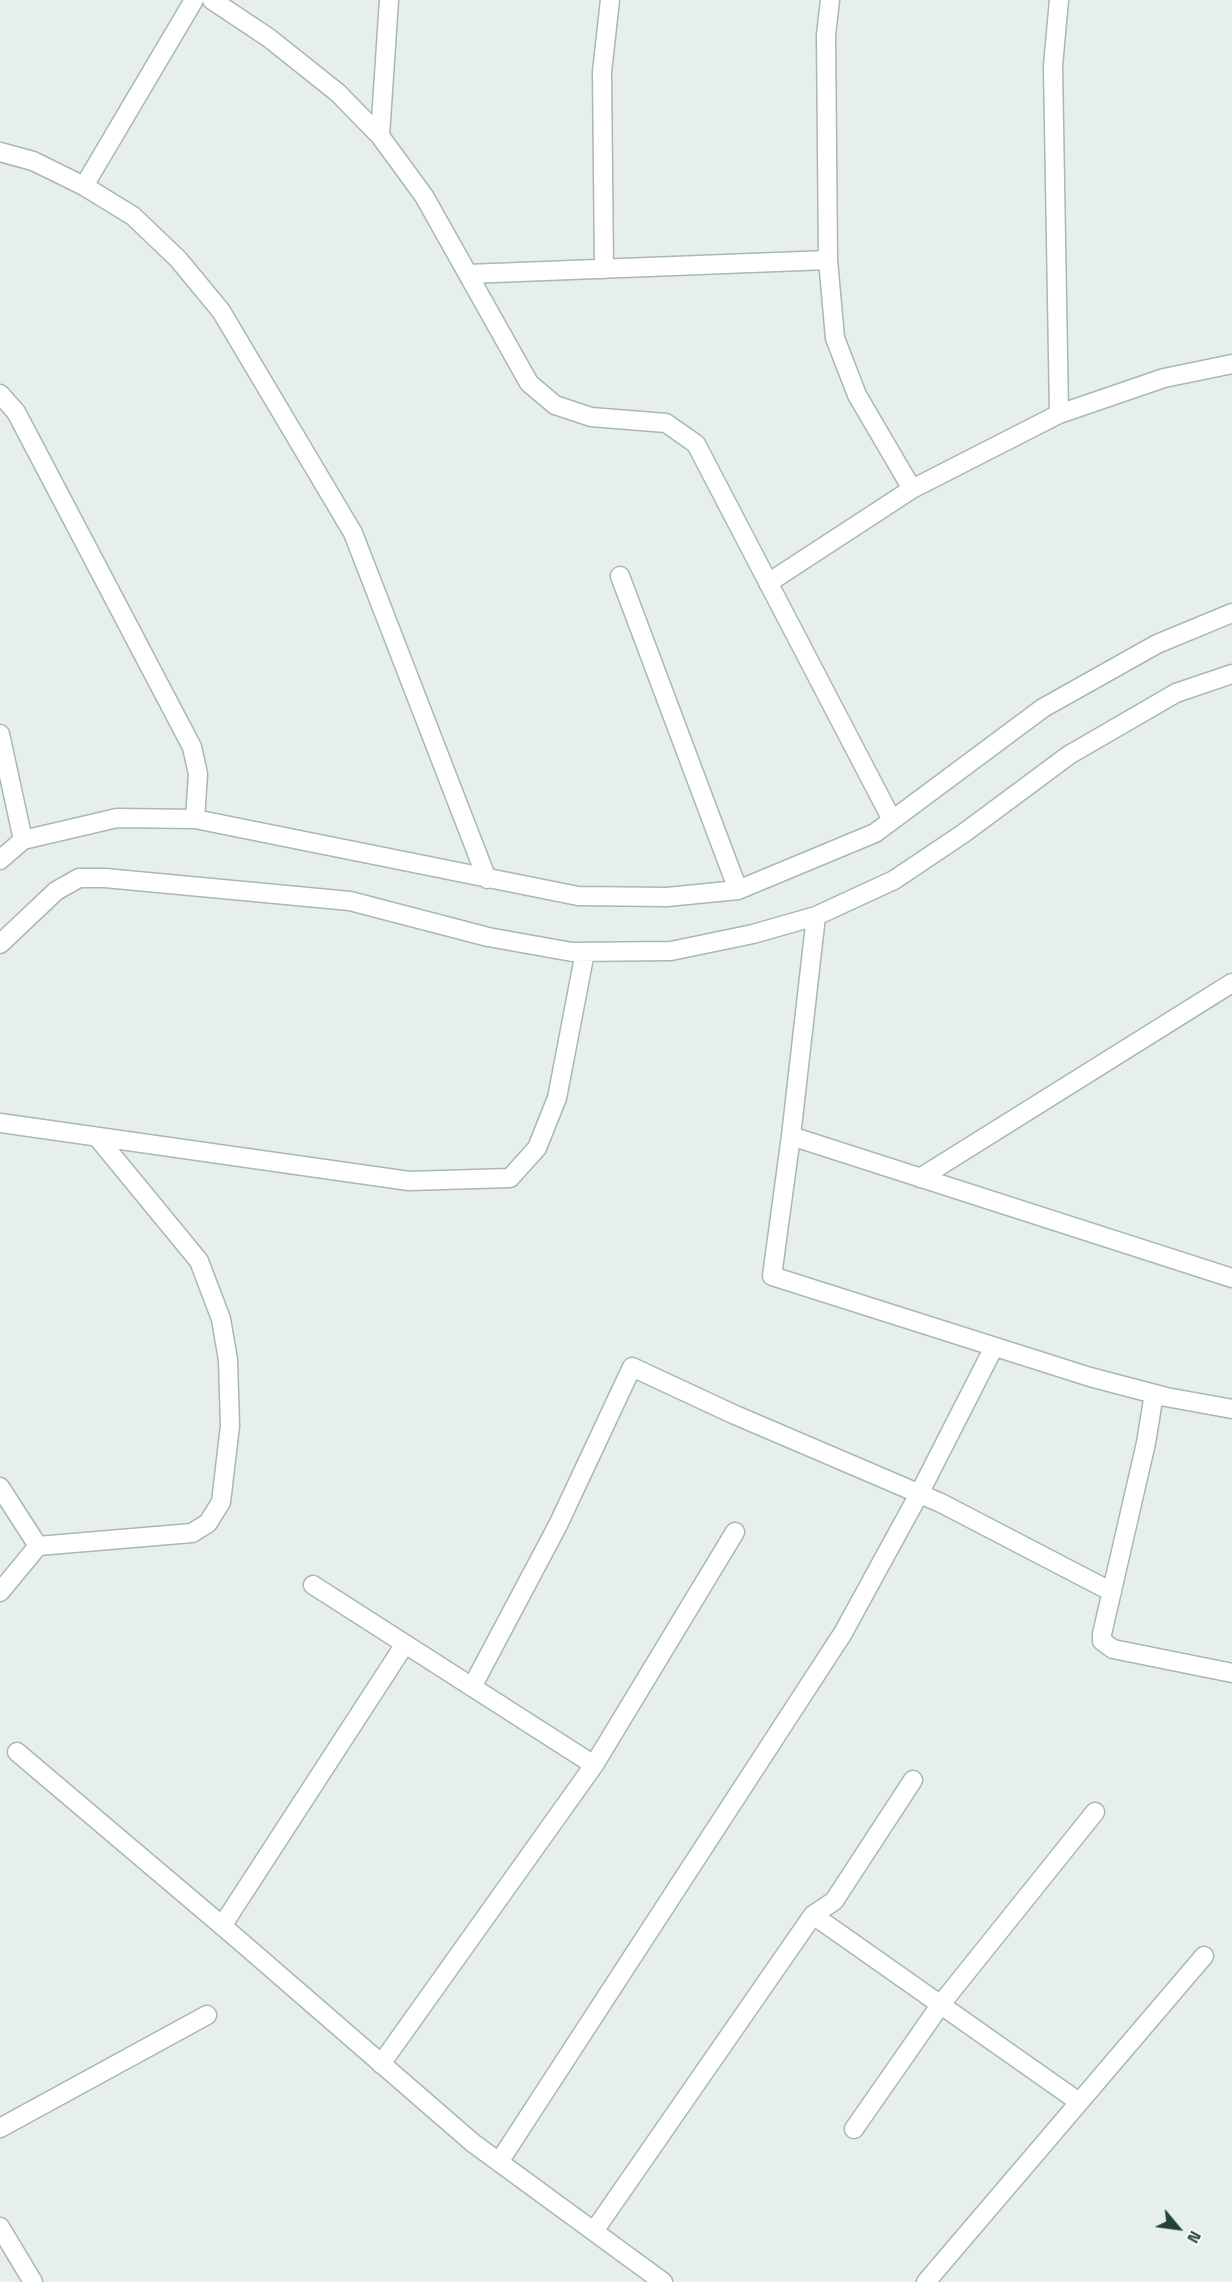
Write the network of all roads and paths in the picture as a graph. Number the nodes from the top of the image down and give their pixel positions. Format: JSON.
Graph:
{"nodes":[{"id":1,"x":194,"y":0,"type":"edge"},
{"id":2,"x":212,"y":0,"type":"edge"},
{"id":3,"x":389,"y":0,"type":"edge"},
{"id":4,"x":610,"y":0,"type":"edge"},
{"id":5,"x":830,"y":0,"type":"edge"},
{"id":6,"x":1059,"y":0,"type":"edge"},
{"id":7,"x":380,"y":136,"type":"junction"},
{"id":8,"x":0,"y":152,"type":"edge"},
{"id":9,"x":84,"y":186,"type":"junction"},
{"id":10,"x":828,"y":260,"type":"junction"},
{"id":11,"x":604,"y":269,"type":"junction"},
{"id":12,"x":468,"y":274,"type":"junction"},
{"id":13,"x":1232,"y":364,"type":"edge"},
{"id":14,"x":0,"y":394,"type":"edge"},
{"id":15,"x":1059,"y":414,"type":"junction"},
{"id":16,"x":912,"y":489,"type":"junction"},
{"id":17,"x":620,"y":576,"type":"dead end"},
{"id":18,"x":768,"y":583,"type":"junction"},
{"id":19,"x":1232,"y":613,"type":"edge"},
{"id":20,"x":1232,"y":674,"type":"edge"},
{"id":21,"x":0,"y":734,"type":"edge"},
{"id":22,"x":195,"y":819,"type":"junction"},
{"id":23,"x":892,"y":820,"type":"junction"},
{"id":24,"x":23,"y":840,"type":"junction"},
{"id":25,"x":0,"y":860,"type":"edge"},
{"id":26,"x":487,"y":879,"type":"junction"},
{"id":27,"x":738,"y":890,"type":"junction"},
{"id":28,"x":816,"y":916,"type":"junction"},
{"id":29,"x":0,"y":944,"type":"edge"},
{"id":30,"x":585,"y":952,"type":"junction"},
{"id":31,"x":1232,"y":983,"type":"edge"},
{"id":32,"x":0,"y":1123,"type":"edge"},
{"id":33,"x":791,"y":1136,"type":"junction"},
{"id":34,"x":97,"y":1137,"type":"junction"},
{"id":35,"x":920,"y":1178,"type":"junction"},
{"id":36,"x":1232,"y":1278,"type":"edge"},
{"id":37,"x":994,"y":1347,"type":"junction"},
{"id":38,"x":1154,"y":1394,"type":"junction"},
{"id":39,"x":1232,"y":1409,"type":"edge"},
{"id":40,"x":0,"y":1488,"type":"edge"},
{"id":41,"x":919,"y":1494,"type":"junction"},
{"id":42,"x":735,"y":1532,"type":"dead end"},
{"id":43,"x":38,"y":1546,"type":"junction"},
{"id":44,"x":313,"y":1585,"type":"dead end"},
{"id":45,"x":0,"y":1592,"type":"edge"},
{"id":46,"x":1112,"y":1592,"type":"junction"},
{"id":47,"x":405,"y":1644,"type":"junction"},
{"id":48,"x":1232,"y":1673,"type":"edge"},
{"id":49,"x":472,"y":1687,"type":"junction"},
{"id":50,"x":17,"y":1752,"type":"dead end"},
{"id":51,"x":594,"y":1765,"type":"junction"},
{"id":52,"x":913,"y":1780,"type":"dead end"},
{"id":53,"x":1095,"y":1812,"type":"dead end"},
{"id":54,"x":813,"y":1915,"type":"junction"},
{"id":55,"x":222,"y":1926,"type":"junction"},
{"id":56,"x":1204,"y":1956,"type":"dead end"},
{"id":57,"x":941,"y":2004,"type":"junction"},
{"id":58,"x":207,"y":2015,"type":"dead end"},
{"id":59,"x":381,"y":2064,"type":"junction"},
{"id":60,"x":1079,"y":2102,"type":"junction"},
{"id":61,"x":0,"y":2128,"type":"edge"},
{"id":62,"x":854,"y":2129,"type":"dead end"},
{"id":63,"x":500,"y":2162,"type":"junction"},
{"id":64,"x":0,"y":2227,"type":"edge"},
{"id":65,"x":594,"y":2231,"type":"junction"},
{"id":66,"x":33,"y":2282,"type":"edge"},
{"id":67,"x":663,"y":2282,"type":"edge"},
{"id":68,"x":926,"y":2282,"type":"edge"}],
"edges":[{"from":1,"to":9,"type":"street"},
{"from":2,"to":7,"type":"street"},
{"from":3,"to":7,"type":"street"},
{"from":4,"to":11,"type":"street"},
{"from":5,"to":10,"type":"street"},
{"from":6,"to":15,"type":"street"},
{"from":7,"to":12,"type":"street"},
{"from":8,"to":9,"type":"street"},
{"from":9,"to":26,"type":"street"},
{"from":10,"to":11,"type":"street"},
{"from":10,"to":16,"type":"street"},
{"from":11,"to":12,"type":"street"},
{"from":12,"to":18,"type":"street"},
{"from":13,"to":15,"type":"street"},
{"from":14,"to":22,"type":"street"},
{"from":15,"to":16,"type":"street"},
{"from":16,"to":18,"type":"street"},
{"from":17,"to":27,"type":"street"},
{"from":18,"to":23,"type":"street"},
{"from":19,"to":23,"type":"street"},
{"from":20,"to":28,"type":"street"},
{"from":21,"to":24,"type":"street"},
{"from":22,"to":24,"type":"street"},
{"from":22,"to":26,"type":"street"},
{"from":23,"to":27,"type":"street"},
{"from":24,"to":25,"type":"street"},
{"from":26,"to":27,"type":"street"},
{"from":28,"to":30,"type":"street"},
{"from":28,"to":33,"type":"street"},
{"from":29,"to":30,"type":"street"},
{"from":30,"to":34,"type":"street"},
{"from":31,"to":35,"type":"street"},
{"from":32,"to":34,"type":"street"},
{"from":33,"to":35,"type":"street"},
{"from":33,"to":37,"type":"street"},
{"from":34,"to":43,"type":"street"},
{"from":35,"to":36,"type":"street"},
{"from":37,"to":38,"type":"street"},
{"from":37,"to":41,"type":"street"},
{"from":38,"to":39,"type":"street"},
{"from":38,"to":46,"type":"street"},
{"from":40,"to":43,"type":"street"},
{"from":41,"to":46,"type":"street"},
{"from":41,"to":49,"type":"street"},
{"from":41,"to":63,"type":"street"},
{"from":42,"to":51,"type":"street"},
{"from":43,"to":45,"type":"street"},
{"from":44,"to":47,"type":"street"},
{"from":46,"to":48,"type":"street"},
{"from":47,"to":49,"type":"street"},
{"from":47,"to":55,"type":"street"},
{"from":49,"to":51,"type":"street"},
{"from":50,"to":55,"type":"street"},
{"from":51,"to":59,"type":"street"},
{"from":52,"to":54,"type":"street"},
{"from":53,"to":57,"type":"street"},
{"from":54,"to":57,"type":"street"},
{"from":54,"to":65,"type":"street"},
{"from":55,"to":59,"type":"street"},
{"from":56,"to":60,"type":"street"},
{"from":57,"to":60,"type":"street"},
{"from":57,"to":62,"type":"street"},
{"from":58,"to":61,"type":"street"},
{"from":59,"to":63,"type":"street"},
{"from":60,"to":68,"type":"street"},
{"from":63,"to":65,"type":"street"},
{"from":64,"to":66,"type":"street"},
{"from":65,"to":67,"type":"street"}]}
